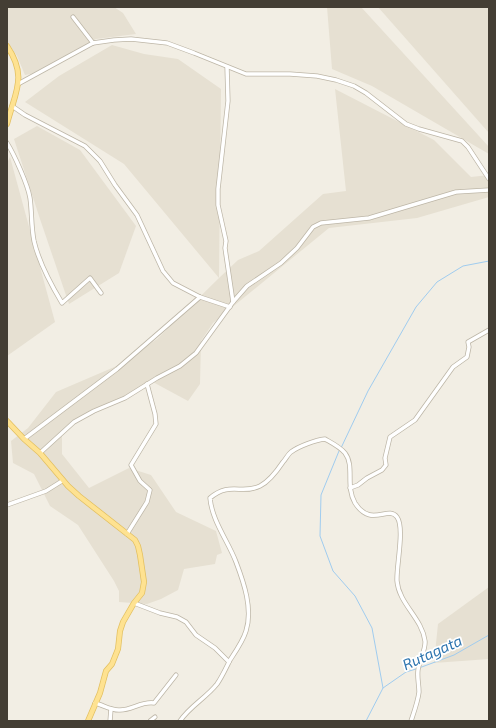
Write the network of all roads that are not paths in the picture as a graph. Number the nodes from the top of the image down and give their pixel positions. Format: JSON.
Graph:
{"nodes":[{"id":1,"x":73,"y":17,"type":"dead end"},
{"id":2,"x":93,"y":43,"type":"junction"},
{"id":3,"x":7,"y":46,"type":"edge"},
{"id":4,"x":227,"y":68,"type":"junction"},
{"id":5,"x":18,"y":84,"type":"junction"},
{"id":6,"x":12,"y":106,"type":"junction"},
{"id":7,"x":7,"y":124,"type":"edge"},
{"id":8,"x":7,"y":143,"type":"edge"},
{"id":9,"x":489,"y":179,"type":"edge"},
{"id":10,"x":489,"y":190,"type":"edge"},
{"id":11,"x":101,"y":293,"type":"dead end"},
{"id":12,"x":200,"y":297,"type":"junction"},
{"id":13,"x":234,"y":302,"type":"junction"},
{"id":14,"x":230,"y":307,"type":"junction"},
{"id":15,"x":489,"y":330,"type":"edge"},
{"id":16,"x":147,"y":384,"type":"junction"},
{"id":17,"x":7,"y":421,"type":"edge"},
{"id":18,"x":24,"y":439,"type":"junction"},
{"id":19,"x":40,"y":453,"type":"junction"},
{"id":20,"x":62,"y":481,"type":"junction"},
{"id":21,"x":350,"y":488,"type":"junction"},
{"id":22,"x":7,"y":505,"type":"edge"},
{"id":23,"x":127,"y":534,"type":"junction"},
{"id":24,"x":134,"y":603,"type":"junction"},
{"id":25,"x":229,"y":662,"type":"junction"},
{"id":26,"x":176,"y":675,"type":"dead end"},
{"id":27,"x":95,"y":703,"type":"junction"},
{"id":28,"x":111,"y":709,"type":"junction"},
{"id":29,"x":155,"y":718,"type":"dead end"},
{"id":30,"x":88,"y":721,"type":"edge"},
{"id":31,"x":110,"y":721,"type":"edge"},
{"id":32,"x":150,"y":721,"type":"edge"},
{"id":33,"x":180,"y":721,"type":"edge"},
{"id":34,"x":411,"y":721,"type":"edge"}],
"edges":[{"from":1,"to":2,"type":"street"},
{"from":2,"to":4,"type":"street"},
{"from":2,"to":5,"type":"street"},
{"from":3,"to":5,"type":"main road"},
{"from":4,"to":9,"type":"street"},
{"from":4,"to":13,"type":"street"},
{"from":5,"to":6,"type":"main road"},
{"from":6,"to":7,"type":"main road"},
{"from":6,"to":12,"type":"street"},
{"from":8,"to":11,"type":"street"},
{"from":10,"to":13,"type":"street"},
{"from":12,"to":14,"type":"street"},
{"from":12,"to":18,"type":"street"},
{"from":13,"to":14,"type":"street"},
{"from":14,"to":16,"type":"street"},
{"from":15,"to":21,"type":"street"},
{"from":16,"to":19,"type":"street"},
{"from":16,"to":23,"type":"street"},
{"from":17,"to":18,"type":"main road"},
{"from":18,"to":19,"type":"main road"},
{"from":19,"to":20,"type":"main road"},
{"from":20,"to":22,"type":"street"},
{"from":20,"to":23,"type":"main road"},
{"from":21,"to":25,"type":"street"},
{"from":21,"to":34,"type":"street"},
{"from":23,"to":24,"type":"main road"},
{"from":24,"to":25,"type":"street"},
{"from":24,"to":27,"type":"main road"},
{"from":25,"to":33,"type":"street"},
{"from":26,"to":28,"type":"street"},
{"from":27,"to":28,"type":"street"},
{"from":27,"to":30,"type":"main road"},
{"from":28,"to":31,"type":"street"},
{"from":29,"to":32,"type":"street"}]}
